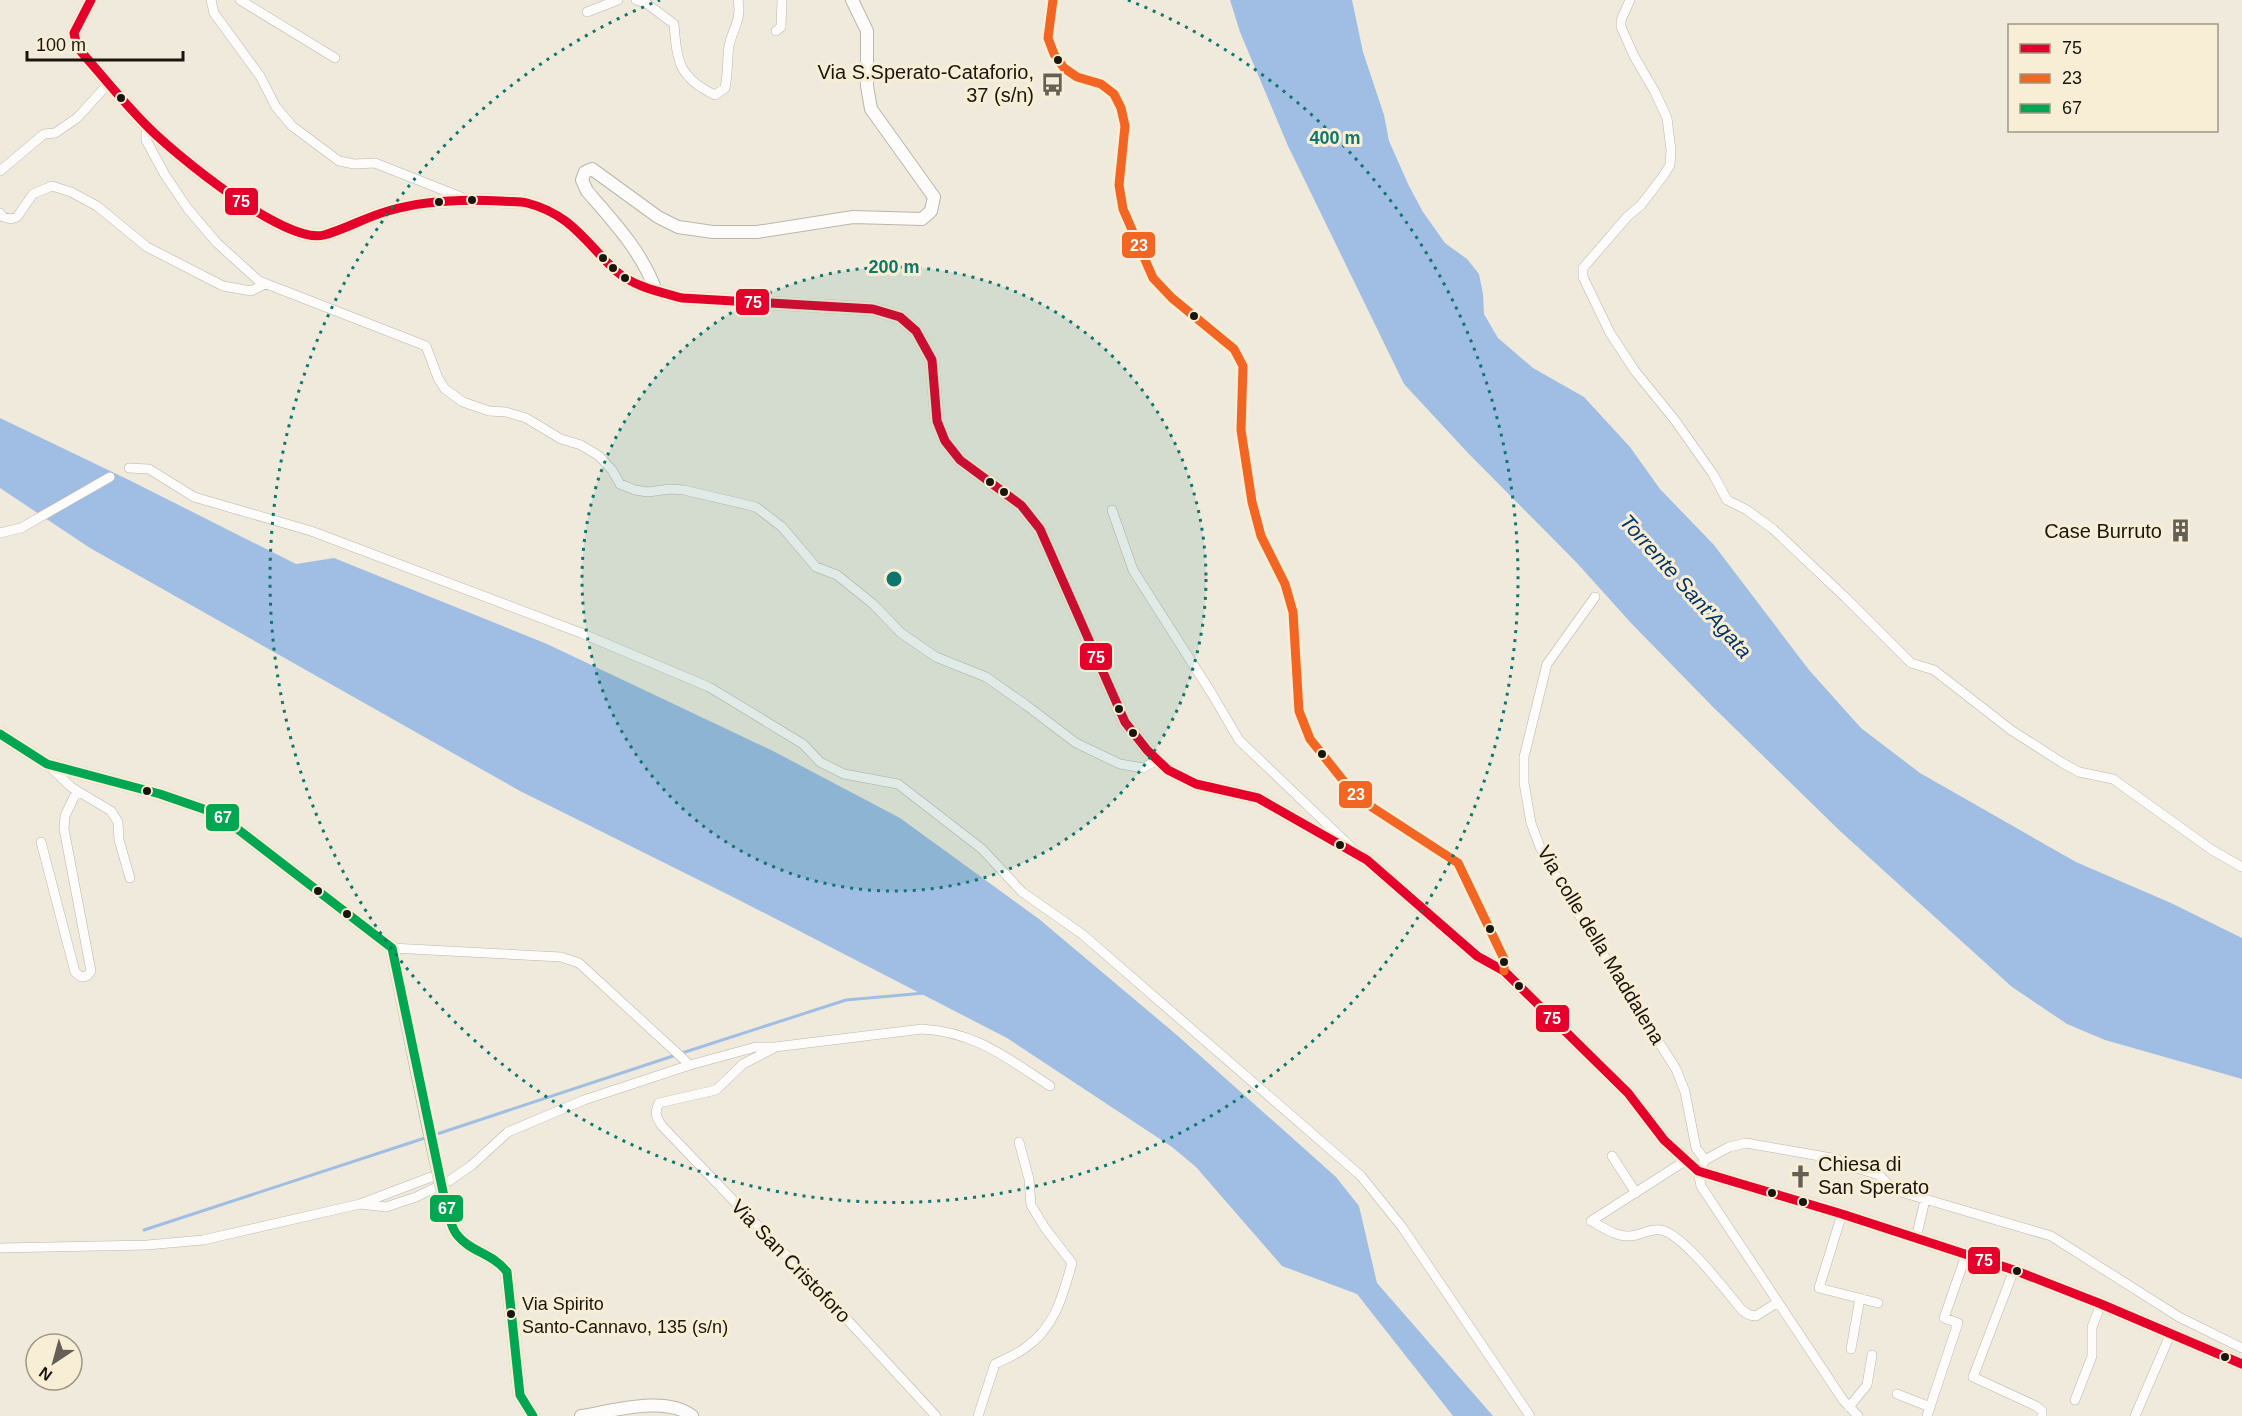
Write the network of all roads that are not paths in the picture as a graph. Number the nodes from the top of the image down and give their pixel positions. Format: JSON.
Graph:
{"nodes":[{"id":1,"x":91,"y":0,"type":"edge"},
{"id":2,"x":211,"y":0,"type":"edge"},
{"id":3,"x":240,"y":0,"type":"edge"},
{"id":4,"x":618,"y":0,"type":"edge"},
{"id":5,"x":636,"y":0,"type":"edge"},
{"id":6,"x":738,"y":0,"type":"edge"},
{"id":7,"x":782,"y":0,"type":"edge"},
{"id":8,"x":852,"y":0,"type":"edge"},
{"id":9,"x":1053,"y":0,"type":"edge"},
{"id":10,"x":1630,"y":0,"type":"edge"},
{"id":11,"x":587,"y":12,"type":"dead end"},
{"id":12,"x":776,"y":31,"type":"dead end"},
{"id":13,"x":335,"y":58,"type":"dead end"},
{"id":14,"x":109,"y":83,"type":"junction"},
{"id":15,"x":146,"y":125,"type":"junction"},
{"id":16,"x":0,"y":171,"type":"edge"},
{"id":17,"x":466,"y":199,"type":"junction"},
{"id":18,"x":0,"y":213,"type":"edge"},
{"id":19,"x":265,"y":284,"type":"junction"},
{"id":20,"x":656,"y":291,"type":"junction"},
{"id":21,"x":129,"y":468,"type":"dead end"},
{"id":22,"x":110,"y":477,"type":"dead end"},
{"id":23,"x":1112,"y":510,"type":"dead end"},
{"id":24,"x":0,"y":533,"type":"edge"},
{"id":25,"x":1595,"y":597,"type":"dead end"},
{"id":26,"x":0,"y":734,"type":"edge"},
{"id":27,"x":1157,"y":760,"type":"junction"},
{"id":28,"x":47,"y":764,"type":"junction"},
{"id":29,"x":77,"y":791,"type":"junction"},
{"id":30,"x":41,"y":842,"type":"dead end"},
{"id":31,"x":1365,"y":860,"type":"junction"},
{"id":32,"x":2242,"y":867,"type":"edge"},
{"id":33,"x":130,"y":878,"type":"dead end"},
{"id":34,"x":392,"y":948,"type":"junction"},
{"id":35,"x":1504,"y":971,"type":"junction"},
{"id":36,"x":775,"y":1047,"type":"junction"},
{"id":37,"x":686,"y":1062,"type":"junction"},
{"id":38,"x":1050,"y":1086,"type":"dead end"},
{"id":39,"x":1018,"y":1142,"type":"dead end"},
{"id":40,"x":1612,"y":1156,"type":"dead end"},
{"id":41,"x":1705,"y":1160,"type":"junction"},
{"id":42,"x":1685,"y":1161,"type":"junction"},
{"id":43,"x":1698,"y":1171,"type":"junction"},
{"id":44,"x":438,"y":1174,"type":"junction"},
{"id":45,"x":1636,"y":1193,"type":"junction"},
{"id":46,"x":1925,"y":1200,"type":"junction"},
{"id":47,"x":360,"y":1204,"type":"junction"},
{"id":48,"x":1842,"y":1214,"type":"junction"},
{"id":49,"x":1916,"y":1238,"type":"junction"},
{"id":50,"x":0,"y":1248,"type":"edge"},
{"id":51,"x":1966,"y":1255,"type":"junction"},
{"id":52,"x":2014,"y":1270,"type":"junction"},
{"id":53,"x":1860,"y":1298,"type":"junction"},
{"id":54,"x":1778,"y":1302,"type":"junction"},
{"id":55,"x":1878,"y":1303,"type":"dead end"},
{"id":56,"x":2101,"y":1304,"type":"junction"},
{"id":57,"x":2170,"y":1335,"type":"junction"},
{"id":58,"x":2242,"y":1348,"type":"edge"},
{"id":59,"x":1851,"y":1349,"type":"dead end"},
{"id":60,"x":1872,"y":1355,"type":"dead end"},
{"id":61,"x":2242,"y":1364,"type":"edge"},
{"id":62,"x":1896,"y":1394,"type":"dead end"},
{"id":63,"x":2074,"y":1400,"type":"dead end"},
{"id":64,"x":1850,"y":1407,"type":"junction"},
{"id":65,"x":1928,"y":1411,"type":"edge"},
{"id":66,"x":533,"y":1416,"type":"edge"},
{"id":67,"x":581,"y":1416,"type":"edge"},
{"id":68,"x":692,"y":1416,"type":"edge"},
{"id":69,"x":936,"y":1416,"type":"edge"},
{"id":70,"x":978,"y":1416,"type":"edge"},
{"id":71,"x":1530,"y":1416,"type":"edge"},
{"id":72,"x":1858,"y":1416,"type":"edge"},
{"id":73,"x":2042,"y":1416,"type":"edge"},
{"id":74,"x":2134,"y":1416,"type":"edge"}],
"edges":[{"from":1,"to":14,"type":"street"},
{"from":2,"to":17,"type":"street"},
{"from":3,"to":13,"type":"street"},
{"from":4,"to":11,"type":"street"},
{"from":5,"to":6,"type":"street"},
{"from":7,"to":12,"type":"street"},
{"from":8,"to":20,"type":"street"},
{"from":9,"to":35,"type":"street"},
{"from":10,"to":32,"type":"street"},
{"from":14,"to":15,"type":"street"},
{"from":14,"to":16,"type":"street"},
{"from":15,"to":17,"type":"street"},
{"from":15,"to":19,"type":"street"},
{"from":17,"to":20,"type":"street"},
{"from":18,"to":19,"type":"street"},
{"from":19,"to":27,"type":"street"},
{"from":20,"to":27,"type":"street"},
{"from":21,"to":71,"type":"street"},
{"from":22,"to":24,"type":"street"},
{"from":23,"to":31,"type":"street"},
{"from":25,"to":41,"type":"street","name":"Via colle della Maddalena"},
{"from":26,"to":28,"type":"street"},
{"from":27,"to":31,"type":"street"},
{"from":28,"to":29,"type":"street"},
{"from":28,"to":34,"type":"street"},
{"from":29,"to":30,"type":"street"},
{"from":29,"to":33,"type":"street"},
{"from":31,"to":35,"type":"street"},
{"from":34,"to":37,"type":"street"},
{"from":34,"to":44,"type":"street","bridge":true},
{"from":35,"to":42,"type":"street"},
{"from":36,"to":37,"type":"street"},
{"from":36,"to":38,"type":"street"},
{"from":36,"to":69,"type":"street","name":"Via San Cristoforo"},
{"from":37,"to":47,"type":"street"},
{"from":39,"to":70,"type":"street"},
{"from":40,"to":45,"type":"street"},
{"from":41,"to":43,"type":"street"},
{"from":41,"to":46,"type":"street"},
{"from":42,"to":43,"type":"street"},
{"from":42,"to":45,"type":"street"},
{"from":43,"to":48,"type":"street"},
{"from":43,"to":54,"type":"street"},
{"from":44,"to":47,"type":"street"},
{"from":44,"to":66,"type":"street","bridge":true},
{"from":45,"to":54,"type":"street"},
{"from":46,"to":49,"type":"street"},
{"from":46,"to":58,"type":"street"},
{"from":47,"to":50,"type":"street"},
{"from":48,"to":49,"type":"street"},
{"from":48,"to":53,"type":"street"},
{"from":49,"to":51,"type":"street"},
{"from":51,"to":52,"type":"street"},
{"from":51,"to":65,"type":"street"},
{"from":52,"to":56,"type":"street"},
{"from":52,"to":73,"type":"street"},
{"from":53,"to":55,"type":"street"},
{"from":53,"to":59,"type":"street"},
{"from":54,"to":64,"type":"street"},
{"from":56,"to":57,"type":"street"},
{"from":56,"to":63,"type":"street"},
{"from":57,"to":61,"type":"street"},
{"from":57,"to":74,"type":"street"},
{"from":60,"to":64,"type":"street"},
{"from":62,"to":65,"type":"street"},
{"from":64,"to":72,"type":"street"},
{"from":67,"to":68,"type":"street"}]}
